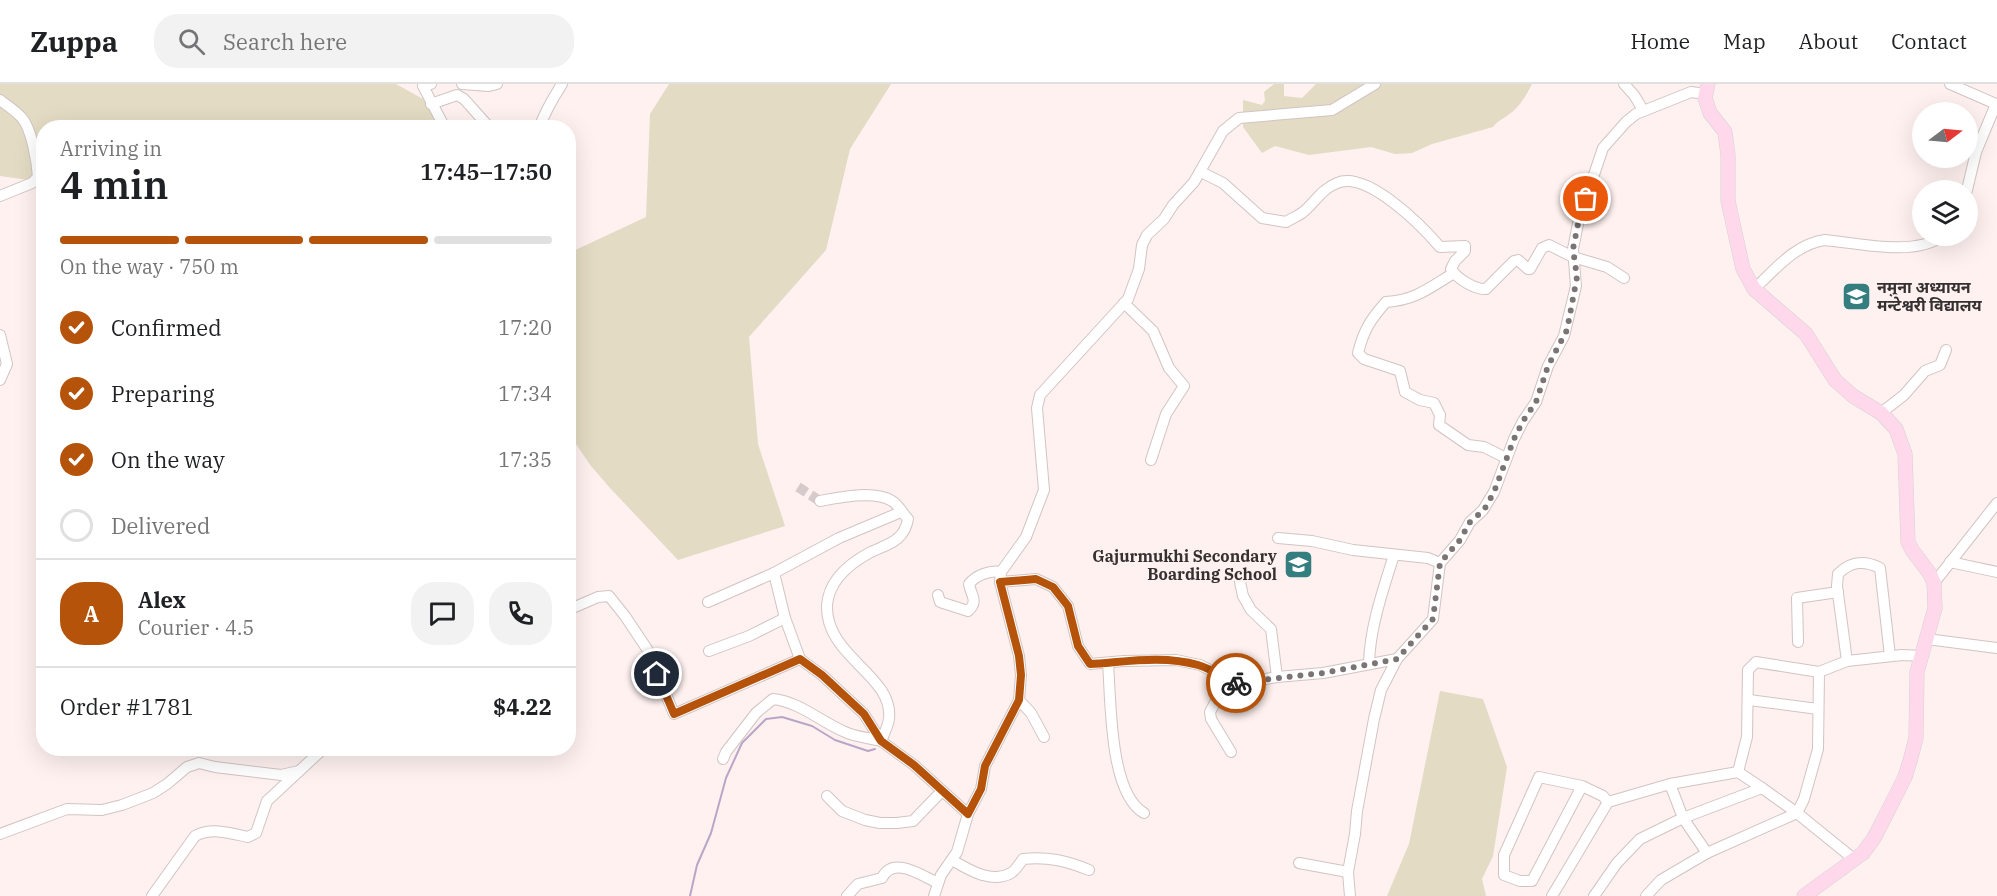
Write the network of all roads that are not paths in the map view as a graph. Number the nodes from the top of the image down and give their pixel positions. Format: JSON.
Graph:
{"nodes":[{"id":1,"x":431,"y":84,"type":"edge"},
{"id":2,"x":462,"y":84,"type":"edge"},
{"id":3,"x":497,"y":84,"type":"edge"},
{"id":4,"x":562,"y":84,"type":"edge"},
{"id":5,"x":1375,"y":84,"type":"edge"},
{"id":6,"x":1624,"y":84,"type":"edge"},
{"id":7,"x":1950,"y":84,"type":"edge"},
{"id":8,"x":1963,"y":86,"type":"edge"},
{"id":9,"x":1707,"y":89,"type":"edge"},
{"id":10,"x":0,"y":100,"type":"edge"},
{"id":11,"x":431,"y":104,"type":"junction"},
{"id":12,"x":1996,"y":104,"type":"edge"},
{"id":13,"x":1643,"y":110,"type":"junction"},
{"id":14,"x":440,"y":120,"type":"edge"},
{"id":15,"x":483,"y":120,"type":"edge"},
{"id":16,"x":542,"y":120,"type":"edge"},
{"id":17,"x":36,"y":159,"type":"edge"},
{"id":18,"x":1201,"y":172,"type":"junction"},
{"id":19,"x":36,"y":179,"type":"edge"},
{"id":20,"x":1969,"y":180,"type":"edge"},
{"id":21,"x":0,"y":196,"type":"edge"},
{"id":22,"x":1912,"y":245,"type":"edge"},
{"id":23,"x":1573,"y":257,"type":"junction"},
{"id":24,"x":1454,"y":273,"type":"junction"},
{"id":25,"x":1624,"y":278,"type":"dead end"},
{"id":26,"x":1754,"y":289,"type":"junction"},
{"id":27,"x":1124,"y":303,"type":"junction"},
{"id":28,"x":0,"y":335,"type":"edge"},
{"id":29,"x":1946,"y":350,"type":"dead end"},
{"id":30,"x":0,"y":380,"type":"edge"},
{"id":31,"x":1881,"y":413,"type":"junction"},
{"id":32,"x":1506,"y":458,"type":"junction"},
{"id":33,"x":1152,"y":460,"type":"dead end"},
{"id":34,"x":820,"y":501,"type":"tunnel mouth"},
{"id":35,"x":1997,"y":503,"type":"edge"},
{"id":36,"x":901,"y":512,"type":"junction"},
{"id":37,"x":1278,"y":538,"type":"dead end"},
{"id":38,"x":1394,"y":555,"type":"junction"},
{"id":39,"x":1950,"y":562,"type":"junction"},
{"id":40,"x":1440,"y":563,"type":"junction"},
{"id":41,"x":1997,"y":572,"type":"edge"},
{"id":42,"x":774,"y":573,"type":"junction"},
{"id":43,"x":1001,"y":577,"type":"junction"},
{"id":44,"x":1240,"y":582,"type":"dead end"},
{"id":45,"x":1934,"y":583,"type":"junction"},
{"id":46,"x":1838,"y":592,"type":"junction"},
{"id":47,"x":938,"y":594,"type":"dead end"},
{"id":48,"x":708,"y":602,"type":"dead end"},
{"id":49,"x":576,"y":607,"type":"edge"},
{"id":50,"x":785,"y":618,"type":"junction"},
{"id":51,"x":1927,"y":639,"type":"junction"},
{"id":52,"x":1798,"y":642,"type":"dead end"},
{"id":53,"x":1997,"y":648,"type":"edge"},
{"id":54,"x":709,"y":651,"type":"dead end"},
{"id":55,"x":1890,"y":656,"type":"junction"},
{"id":56,"x":1922,"y":656,"type":"junction"},
{"id":57,"x":800,"y":659,"type":"junction"},
{"id":58,"x":1397,"y":659,"type":"junction"},
{"id":59,"x":1847,"y":661,"type":"junction"},
{"id":60,"x":1108,"y":663,"type":"junction"},
{"id":61,"x":1369,"y":663,"type":"junction"},
{"id":62,"x":1820,"y":672,"type":"junction"},
{"id":63,"x":1277,"y":677,"type":"junction"},
{"id":64,"x":1228,"y":679,"type":"junction"},
{"id":65,"x":1019,"y":700,"type":"junction"},
{"id":66,"x":1749,"y":700,"type":"junction"},
{"id":67,"x":1818,"y":709,"type":"junction"},
{"id":68,"x":1044,"y":737,"type":"dead end"},
{"id":69,"x":881,"y":741,"type":"junction"},
{"id":70,"x":1231,"y":752,"type":"dead end"},
{"id":71,"x":315,"y":756,"type":"edge"},
{"id":72,"x":723,"y":759,"type":"dead end"},
{"id":73,"x":299,"y":771,"type":"junction"},
{"id":74,"x":1738,"y":772,"type":"junction"},
{"id":75,"x":1670,"y":784,"type":"junction"},
{"id":76,"x":1582,"y":786,"type":"junction"},
{"id":77,"x":1762,"y":788,"type":"junction"},
{"id":78,"x":942,"y":791,"type":"junction"},
{"id":79,"x":826,"y":796,"type":"dead end"},
{"id":80,"x":1608,"y":802,"type":"junction"},
{"id":81,"x":1144,"y":813,"type":"dead end"},
{"id":82,"x":1797,"y":813,"type":"junction"},
{"id":83,"x":968,"y":814,"type":"junction"},
{"id":84,"x":1683,"y":818,"type":"junction"},
{"id":85,"x":0,"y":834,"type":"edge"},
{"id":86,"x":1707,"y":853,"type":"junction"},
{"id":87,"x":952,"y":860,"type":"junction"},
{"id":88,"x":1855,"y":860,"type":"junction"},
{"id":89,"x":1299,"y":863,"type":"dead end"},
{"id":90,"x":1089,"y":870,"type":"dead end"},
{"id":91,"x":1348,"y":872,"type":"junction"},
{"id":92,"x":938,"y":882,"type":"junction"},
{"id":93,"x":1598,"y":894,"type":"edge"},
{"id":94,"x":152,"y":896,"type":"edge"},
{"id":95,"x":847,"y":896,"type":"edge"},
{"id":96,"x":934,"y":896,"type":"edge"},
{"id":97,"x":1350,"y":896,"type":"edge"},
{"id":98,"x":1551,"y":896,"type":"edge"},
{"id":99,"x":1646,"y":896,"type":"edge"},
{"id":100,"x":1804,"y":896,"type":"edge"}],
"edges":[{"from":1,"to":11,"type":"street"},
{"from":2,"to":3,"type":"street"},
{"from":4,"to":16,"type":"street"},
{"from":5,"to":18,"type":"street"},
{"from":6,"to":13,"type":"street"},
{"from":7,"to":8,"type":"street"},
{"from":8,"to":12,"type":"street"},
{"from":9,"to":13,"type":"street"},
{"from":9,"to":26,"type":"main road"},
{"from":10,"to":17,"type":"street"},
{"from":11,"to":14,"type":"street"},
{"from":11,"to":15,"type":"street"},
{"from":12,"to":20,"type":"street"},
{"from":13,"to":23,"type":"street"},
{"from":18,"to":24,"type":"street"},
{"from":18,"to":27,"type":"street"},
{"from":19,"to":21,"type":"street"},
{"from":22,"to":26,"type":"street"},
{"from":23,"to":24,"type":"street"},
{"from":23,"to":25,"type":"street"},
{"from":23,"to":32,"type":"street"},
{"from":24,"to":32,"type":"street"},
{"from":26,"to":31,"type":"main road"},
{"from":27,"to":33,"type":"street"},
{"from":27,"to":43,"type":"street"},
{"from":28,"to":30,"type":"street"},
{"from":29,"to":31,"type":"street"},
{"from":31,"to":45,"type":"main road"},
{"from":32,"to":40,"type":"street"},
{"from":34,"to":36,"type":"street"},
{"from":35,"to":39,"type":"street"},
{"from":36,"to":42,"type":"street"},
{"from":36,"to":69,"type":"street"},
{"from":37,"to":38,"type":"street"},
{"from":38,"to":40,"type":"street"},
{"from":38,"to":61,"type":"street"},
{"from":39,"to":41,"type":"street"},
{"from":39,"to":45,"type":"street"},
{"from":40,"to":58,"type":"street"},
{"from":42,"to":48,"type":"street"},
{"from":42,"to":50,"type":"street"},
{"from":43,"to":47,"type":"street"},
{"from":43,"to":60,"type":"street"},
{"from":43,"to":65,"type":"street"},
{"from":44,"to":63,"type":"street"},
{"from":45,"to":51,"type":"main road"},
{"from":46,"to":52,"type":"street"},
{"from":46,"to":55,"type":"street"},
{"from":46,"to":59,"type":"street"},
{"from":49,"to":57,"type":"street"},
{"from":50,"to":54,"type":"street"},
{"from":50,"to":57,"type":"street"},
{"from":51,"to":53,"type":"street"},
{"from":51,"to":56,"type":"main road"},
{"from":55,"to":56,"type":"street"},
{"from":55,"to":59,"type":"street"},
{"from":56,"to":88,"type":"main road"},
{"from":57,"to":69,"type":"street"},
{"from":58,"to":61,"type":"street"},
{"from":58,"to":91,"type":"street"},
{"from":59,"to":62,"type":"street"},
{"from":60,"to":64,"type":"street"},
{"from":60,"to":81,"type":"street"},
{"from":61,"to":63,"type":"street"},
{"from":62,"to":66,"type":"street"},
{"from":62,"to":67,"type":"street"},
{"from":63,"to":64,"type":"street"},
{"from":64,"to":70,"type":"street"},
{"from":65,"to":68,"type":"street"},
{"from":65,"to":83,"type":"street"},
{"from":66,"to":67,"type":"street"},
{"from":66,"to":74,"type":"street"},
{"from":67,"to":82,"type":"street"},
{"from":69,"to":72,"type":"street"},
{"from":69,"to":78,"type":"street"},
{"from":71,"to":73,"type":"street"},
{"from":73,"to":85,"type":"street"},
{"from":73,"to":94,"type":"street"},
{"from":74,"to":75,"type":"street"},
{"from":74,"to":77,"type":"street"},
{"from":75,"to":80,"type":"street"},
{"from":75,"to":84,"type":"street"},
{"from":76,"to":76,"type":"street"},
{"from":76,"to":80,"type":"street"},
{"from":77,"to":82,"type":"street"},
{"from":77,"to":84,"type":"street"},
{"from":78,"to":79,"type":"street"},
{"from":78,"to":83,"type":"street"},
{"from":80,"to":98,"type":"street"},
{"from":82,"to":86,"type":"street"},
{"from":82,"to":88,"type":"street"},
{"from":83,"to":87,"type":"street"},
{"from":84,"to":86,"type":"street"},
{"from":84,"to":93,"type":"street"},
{"from":86,"to":99,"type":"street"},
{"from":87,"to":90,"type":"street"},
{"from":87,"to":92,"type":"street"},
{"from":88,"to":100,"type":"main road"},
{"from":89,"to":91,"type":"street"},
{"from":91,"to":97,"type":"street"},
{"from":92,"to":95,"type":"street"},
{"from":92,"to":96,"type":"street"}]}
